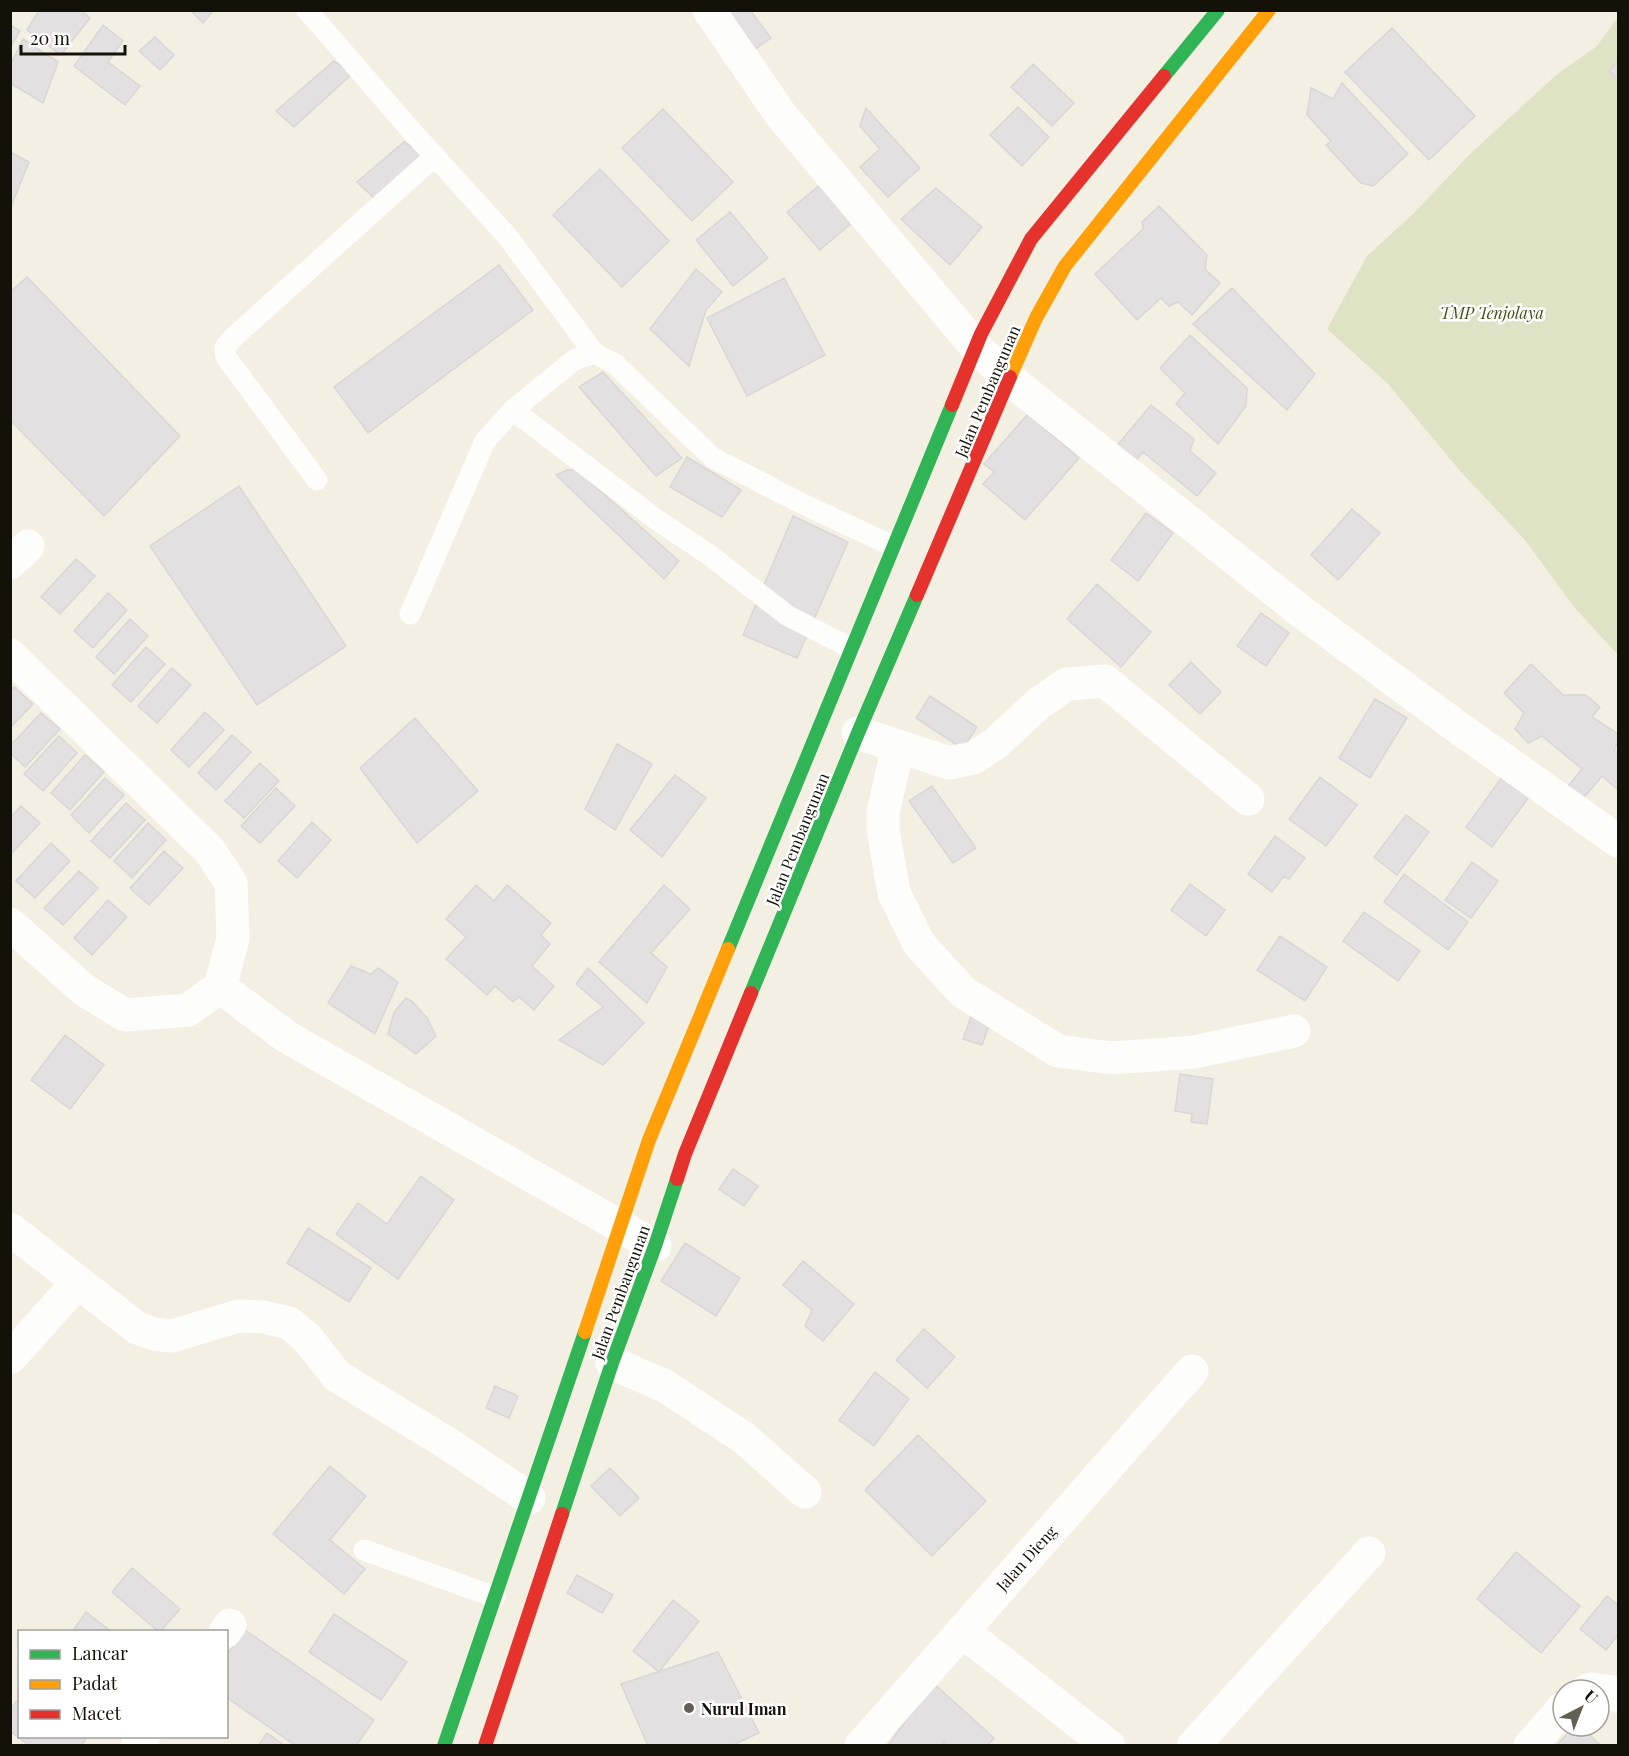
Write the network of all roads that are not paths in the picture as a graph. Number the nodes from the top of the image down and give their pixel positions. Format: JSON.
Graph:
{"nodes":[{"id":1,"x":307,"y":10,"type":"edge"},
{"id":2,"x":709,"y":10,"type":"edge"},
{"id":3,"x":1218,"y":10,"type":"edge"},
{"id":4,"x":1269,"y":10,"type":"edge"},
{"id":5,"x":435,"y":156,"type":"junction"},
{"id":6,"x":976,"y":347,"type":"junction"},
{"id":7,"x":594,"y":353,"type":"junction"},
{"id":8,"x":1009,"y":379,"type":"junction"},
{"id":9,"x":513,"y":410,"type":"junction"},
{"id":10,"x":317,"y":480,"type":"dead end"},
{"id":11,"x":893,"y":546,"type":"junction"},
{"id":12,"x":410,"y":614,"type":"dead end"},
{"id":13,"x":851,"y":648,"type":"junction"},
{"id":14,"x":10,"y":655,"type":"edge"},
{"id":15,"x":858,"y":733,"type":"junction"},
{"id":16,"x":898,"y":746,"type":"junction"},
{"id":17,"x":1248,"y":799,"type":"dead end"},
{"id":18,"x":1615,"y":848,"type":"edge"},
{"id":19,"x":10,"y":924,"type":"edge"},
{"id":20,"x":220,"y":987,"type":"junction"},
{"id":21,"x":1294,"y":1031,"type":"dead end"},
{"id":22,"x":620,"y":1225,"type":"junction"},
{"id":23,"x":10,"y":1229,"type":"edge"},
{"id":24,"x":655,"y":1246,"type":"junction"},
{"id":25,"x":78,"y":1282,"type":"junction"},
{"id":26,"x":10,"y":1358,"type":"edge"},
{"id":27,"x":612,"y":1363,"type":"junction"},
{"id":28,"x":1192,"y":1371,"type":"dead end"},
{"id":29,"x":805,"y":1492,"type":"dead end"},
{"id":30,"x":529,"y":1498,"type":"junction"},
{"id":31,"x":364,"y":1550,"type":"dead end"},
{"id":32,"x":1369,"y":1553,"type":"dead end"},
{"id":33,"x":495,"y":1597,"type":"junction"},
{"id":34,"x":962,"y":1631,"type":"junction"},
{"id":35,"x":1551,"y":1722,"type":"edge"},
{"id":36,"x":444,"y":1746,"type":"edge"},
{"id":37,"x":485,"y":1746,"type":"edge"},
{"id":38,"x":861,"y":1746,"type":"edge"},
{"id":39,"x":1109,"y":1746,"type":"edge"},
{"id":40,"x":1193,"y":1746,"type":"edge"},
{"id":41,"x":1530,"y":1746,"type":"edge"}],
"edges":[{"from":1,"to":5,"type":"lane"},
{"from":2,"to":6,"type":"street"},
{"from":3,"to":6,"type":"main road","name":"Jalan Pembangunan"},
{"from":4,"to":8,"type":"main road","name":"Jalan Pembangunan"},
{"from":5,"to":7,"type":"lane"},
{"from":5,"to":10,"type":"lane"},
{"from":6,"to":8,"type":"street"},
{"from":6,"to":11,"type":"main road","name":"Jalan Pembangunan"},
{"from":7,"to":9,"type":"lane"},
{"from":7,"to":11,"type":"lane"},
{"from":8,"to":15,"type":"main road","name":"Jalan Pembangunan"},
{"from":8,"to":18,"type":"street"},
{"from":9,"to":12,"type":"lane"},
{"from":9,"to":13,"type":"lane"},
{"from":11,"to":13,"type":"main road","name":"Jalan Pembangunan"},
{"from":13,"to":22,"type":"main road","name":"Jalan Pembangunan"},
{"from":14,"to":20,"type":"street"},
{"from":15,"to":16,"type":"street"},
{"from":15,"to":24,"type":"main road","name":"Jalan Pembangunan"},
{"from":16,"to":17,"type":"street"},
{"from":16,"to":21,"type":"street"},
{"from":19,"to":20,"type":"street"},
{"from":20,"to":22,"type":"street"},
{"from":22,"to":24,"type":"street"},
{"from":22,"to":30,"type":"main road","name":"Jalan Pembangunan"},
{"from":23,"to":25,"type":"street"},
{"from":24,"to":27,"type":"main road","name":"Jalan Pembangunan"},
{"from":25,"to":26,"type":"street"},
{"from":25,"to":30,"type":"street"},
{"from":27,"to":29,"type":"street"},
{"from":27,"to":37,"type":"main road","name":"Jalan Pembangunan"},
{"from":28,"to":34,"type":"street","name":"Jalan Dieng"},
{"from":30,"to":33,"type":"main road","name":"Jalan Pembangunan"},
{"from":31,"to":33,"type":"lane"},
{"from":32,"to":40,"type":"street"},
{"from":33,"to":36,"type":"main road","name":"Jalan Pembangunan"},
{"from":34,"to":38,"type":"street","name":"Jalan Dieng"},
{"from":34,"to":39,"type":"street"},
{"from":35,"to":41,"type":"street"}]}
